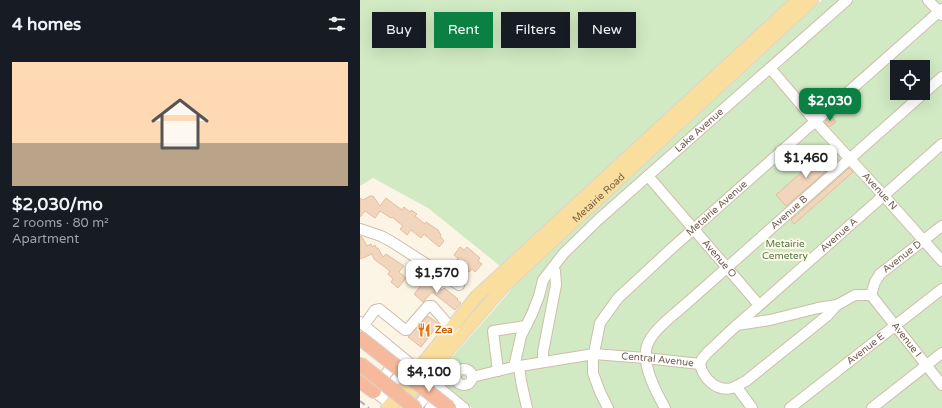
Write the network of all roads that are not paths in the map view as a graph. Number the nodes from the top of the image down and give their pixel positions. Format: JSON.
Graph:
{"nodes":[{"id":1,"x":798,"y":0,"type":"edge"},
{"id":2,"x":812,"y":0,"type":"edge"},
{"id":3,"x":847,"y":0,"type":"edge"},
{"id":4,"x":928,"y":0,"type":"edge"},
{"id":5,"x":941,"y":12,"type":"edge"},
{"id":6,"x":770,"y":68,"type":"junction"},
{"id":7,"x":942,"y":77,"type":"edge"},
{"id":8,"x":815,"y":121,"type":"junction"},
{"id":9,"x":942,"y":144,"type":"edge"},
{"id":10,"x":851,"y":159,"type":"junction"},
{"id":11,"x":648,"y":176,"type":"junction"},
{"id":12,"x":884,"y":196,"type":"junction"},
{"id":13,"x":942,"y":226,"type":"edge"},
{"id":14,"x":360,"y":229,"type":"edge"},
{"id":15,"x":693,"y":230,"type":"junction"},
{"id":16,"x":923,"y":241,"type":"junction"},
{"id":17,"x":942,"y":261,"type":"edge"},
{"id":18,"x":556,"y":268,"type":"junction"},
{"id":19,"x":726,"y":268,"type":"junction"},
{"id":20,"x":459,"y":285,"type":"dead end"},
{"id":21,"x":942,"y":290,"type":"edge"},
{"id":22,"x":871,"y":295,"type":"junction"},
{"id":23,"x":476,"y":298,"type":"junction"},
{"id":24,"x":759,"y":305,"type":"junction"},
{"id":25,"x":837,"y":305,"type":"junction"},
{"id":26,"x":486,"y":307,"type":"junction"},
{"id":27,"x":737,"y":325,"type":"junction"},
{"id":28,"x":526,"y":326,"type":"junction"},
{"id":29,"x":896,"y":326,"type":"junction"},
{"id":30,"x":361,"y":328,"type":"edge"},
{"id":31,"x":456,"y":332,"type":"junction"},
{"id":32,"x":942,"y":353,"type":"edge"},
{"id":33,"x":400,"y":354,"type":"junction"},
{"id":34,"x":594,"y":354,"type":"junction"},
{"id":35,"x":645,"y":358,"type":"junction"},
{"id":36,"x":543,"y":362,"type":"junction"},
{"id":37,"x":360,"y":364,"type":"edge"},
{"id":38,"x":700,"y":364,"type":"junction"},
{"id":39,"x":926,"y":365,"type":"junction"},
{"id":40,"x":517,"y":367,"type":"junction"},
{"id":41,"x":416,"y":369,"type":"junction"},
{"id":42,"x":498,"y":371,"type":"junction"},
{"id":43,"x":472,"y":377,"type":"dead end"},
{"id":44,"x":360,"y":381,"type":"edge"},
{"id":45,"x":942,"y":385,"type":"edge"},
{"id":46,"x":736,"y":386,"type":"junction"},
{"id":47,"x":440,"y":388,"type":"junction"},
{"id":48,"x":388,"y":403,"type":"edge"},
{"id":49,"x":416,"y":408,"type":"edge"},
{"id":50,"x":430,"y":408,"type":"edge"},
{"id":51,"x":449,"y":408,"type":"edge"},
{"id":52,"x":464,"y":408,"type":"edge"},
{"id":53,"x":527,"y":408,"type":"edge"},
{"id":54,"x":608,"y":408,"type":"edge"},
{"id":55,"x":665,"y":408,"type":"edge"},
{"id":56,"x":752,"y":408,"type":"edge"},
{"id":57,"x":790,"y":408,"type":"edge"},
{"id":58,"x":872,"y":408,"type":"edge"}],
"edges":[{"from":1,"to":23,"type":"main road","name":"Metairie Road"},
{"from":2,"to":26,"type":"main road","name":"Metairie Road"},
{"from":3,"to":6,"type":"street","name":"Lake Avenue"},
{"from":4,"to":5,"type":"street"},
{"from":5,"to":8,"type":"street","name":"Metairie Avenue"},
{"from":6,"to":8,"type":"street","name":"Avenue N"},
{"from":6,"to":11,"type":"street","name":"Lake Avenue"},
{"from":7,"to":10,"type":"street","name":"Avenue B"},
{"from":8,"to":10,"type":"street","name":"Avenue N"},
{"from":8,"to":15,"type":"street","name":"Metairie Avenue"},
{"from":9,"to":12,"type":"street","name":"Avenue A"},
{"from":10,"to":12,"type":"street","name":"Avenue N"},
{"from":10,"to":19,"type":"street","name":"Avenue B"},
{"from":11,"to":15,"type":"street","name":"Avenue O"},
{"from":11,"to":18,"type":"street","name":"Lake Avenue"},
{"from":12,"to":16,"type":"street","name":"Avenue N"},
{"from":12,"to":24,"type":"street","name":"Avenue A"},
{"from":13,"to":16,"type":"street","name":"Avenue D"},
{"from":14,"to":20,"type":"street"},
{"from":15,"to":19,"type":"street","name":"Avenue O"},
{"from":15,"to":34,"type":"street","name":"Metairie Avenue"},
{"from":16,"to":17,"type":"street","name":"Avenue N"},
{"from":16,"to":22,"type":"street","name":"Avenue D"},
{"from":18,"to":28,"type":"street","name":"Lake Avenue"},
{"from":18,"to":36,"type":"street"},
{"from":19,"to":24,"type":"street","name":"Avenue O"},
{"from":19,"to":35,"type":"street"},
{"from":21,"to":29,"type":"street","name":"Avenue E"},
{"from":22,"to":25,"type":"street"},
{"from":22,"to":29,"type":"street","name":"Avenue I"},
{"from":23,"to":26,"type":"street"},
{"from":23,"to":31,"type":"main road","name":"Metairie Road"},
{"from":24,"to":27,"type":"street","name":"Avenue A"},
{"from":25,"to":27,"type":"street"},
{"from":25,"to":46,"type":"street"},
{"from":26,"to":31,"type":"main road","name":"Metairie Road"},
{"from":27,"to":38,"type":"street","name":"Central Avenue"},
{"from":28,"to":40,"type":"street","name":"Lake Avenue"},
{"from":28,"to":42,"type":"street"},
{"from":29,"to":39,"type":"street","name":"Avenue I"},
{"from":29,"to":57,"type":"street","name":"Avenue E"},
{"from":30,"to":31,"type":"street"},
{"from":30,"to":33,"type":"street"},
{"from":30,"to":51,"type":"highway","bridge":true},
{"from":31,"to":41,"type":"main road","name":"Metairie Road"},
{"from":32,"to":39,"type":"street"},
{"from":33,"to":41,"type":"street"},
{"from":33,"to":48,"type":"street"},
{"from":34,"to":35,"type":"street","name":"Central Avenue"},
{"from":34,"to":36,"type":"street","name":"Central Avenue"},
{"from":34,"to":54,"type":"street","name":"Metairie Avenue"},
{"from":35,"to":38,"type":"street","name":"Central Avenue"},
{"from":35,"to":55,"type":"street"},
{"from":36,"to":40,"type":"street","name":"Central Avenue"},
{"from":37,"to":49,"type":"highway","bridge":true},
{"from":38,"to":46,"type":"street"},
{"from":39,"to":45,"type":"street","name":"Avenue I"},
{"from":39,"to":58,"type":"street"},
{"from":40,"to":42,"type":"street","name":"Central Avenue"},
{"from":40,"to":53,"type":"street","name":"Lake Avenue"},
{"from":41,"to":47,"type":"street"},
{"from":41,"to":48,"type":"main road","name":"Metairie Road"},
{"from":42,"to":43,"type":"street","name":"Central Avenue"},
{"from":44,"to":48,"type":"highway"},
{"from":46,"to":56,"type":"street"},
{"from":47,"to":49,"type":"street"},
{"from":47,"to":50,"type":"street"},
{"from":47,"to":52,"type":"street"}]}
